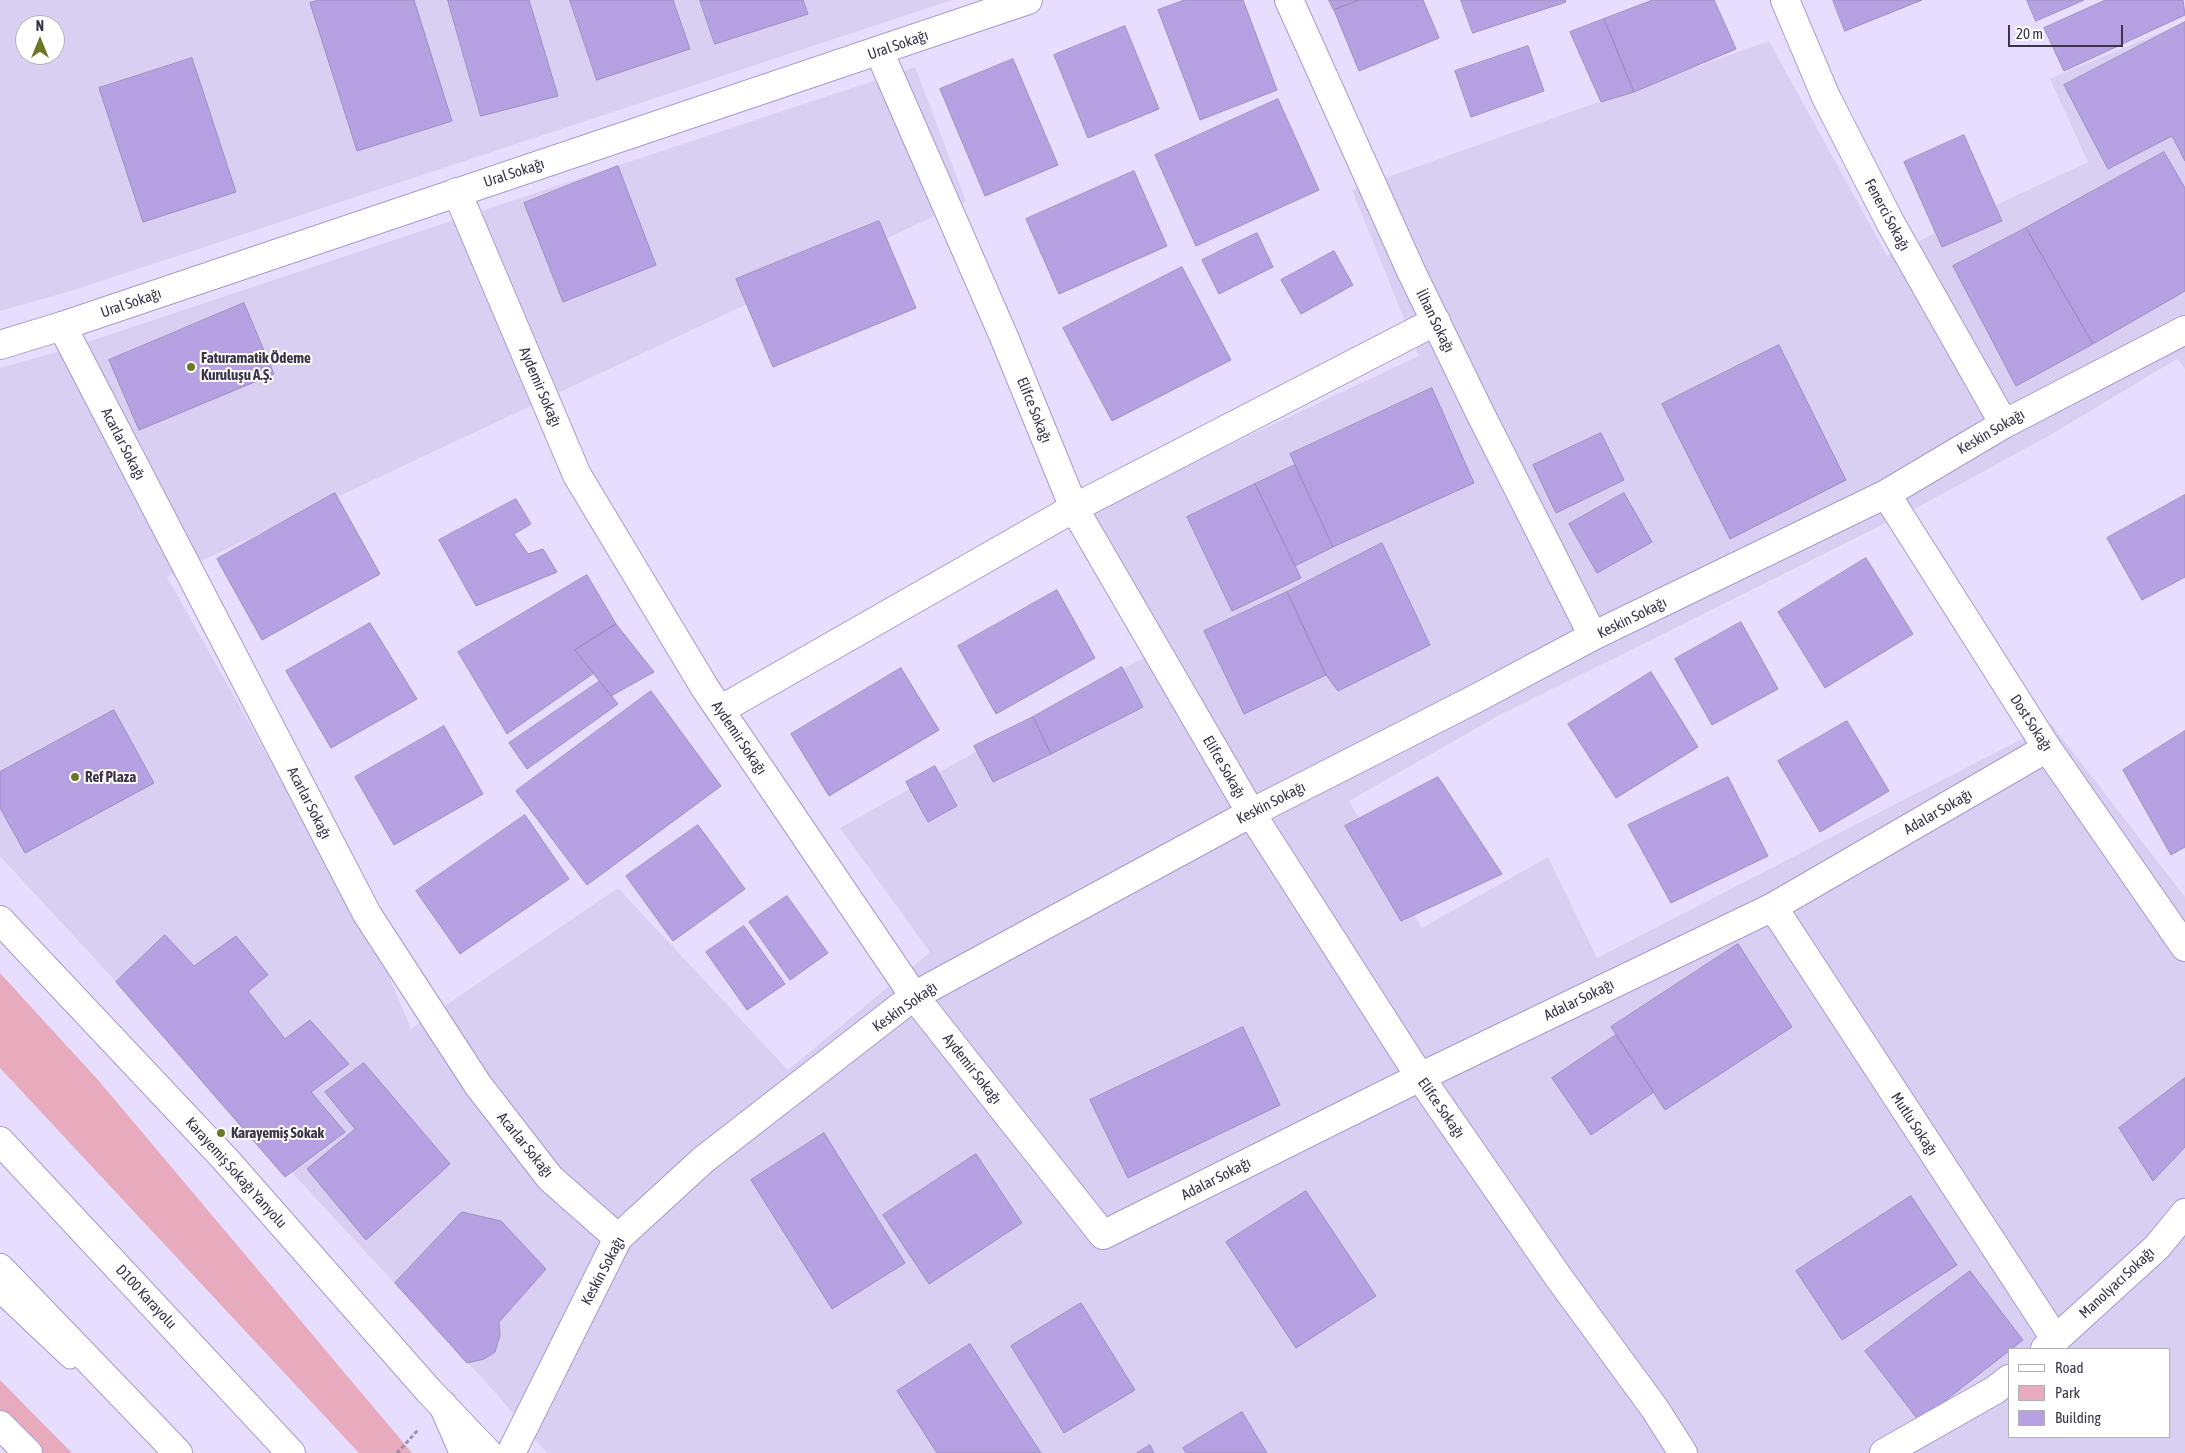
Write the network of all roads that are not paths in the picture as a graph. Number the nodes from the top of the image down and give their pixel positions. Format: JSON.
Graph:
{"nodes":[{"id":1,"x":1028,"y":0,"type":"edge"},
{"id":2,"x":1289,"y":0,"type":"edge"},
{"id":3,"x":1785,"y":0,"type":"edge"},
{"id":4,"x":879,"y":51,"type":"junction"},
{"id":5,"x":457,"y":192,"type":"junction"},
{"id":6,"x":1436,"y":321,"type":"junction"},
{"id":7,"x":62,"y":326,"type":"junction"},
{"id":8,"x":2185,"y":330,"type":"edge"},
{"id":9,"x":0,"y":344,"type":"edge"},
{"id":10,"x":2004,"y":424,"type":"junction"},
{"id":11,"x":1886,"y":494,"type":"junction"},
{"id":12,"x":1074,"y":508,"type":"junction"},
{"id":13,"x":1593,"y":636,"type":"junction"},
{"id":14,"x":720,"y":710,"type":"junction"},
{"id":15,"x":2047,"y":748,"type":"junction"},
{"id":16,"x":1251,"y":812,"type":"junction"},
{"id":17,"x":1772,"y":907,"type":"junction"},
{"id":18,"x":0,"y":920,"type":"edge"},
{"id":19,"x":2185,"y":947,"type":"edge"},
{"id":20,"x":914,"y":996,"type":"junction"},
{"id":21,"x":1420,"y":1077,"type":"junction"},
{"id":22,"x":0,"y":1141,"type":"edge"},
{"id":23,"x":2185,"y":1213,"type":"edge"},
{"id":24,"x":1103,"y":1235,"type":"joint"},
{"id":25,"x":618,"y":1238,"type":"junction"},
{"id":26,"x":0,"y":1268,"type":"edge"},
{"id":27,"x":0,"y":1293,"type":"edge"},
{"id":28,"x":2050,"y":1345,"type":"edge"},
{"id":29,"x":2008,"y":1380,"type":"edge"},
{"id":30,"x":443,"y":1405,"type":"junction"},
{"id":31,"x":0,"y":1425,"type":"edge"},
{"id":32,"x":28,"y":1453,"type":"edge"},
{"id":33,"x":170,"y":1453,"type":"edge"},
{"id":34,"x":178,"y":1453,"type":"edge"},
{"id":35,"x":291,"y":1453,"type":"edge"},
{"id":36,"x":464,"y":1453,"type":"edge"},
{"id":37,"x":488,"y":1453,"type":"edge"},
{"id":38,"x":511,"y":1453,"type":"edge"},
{"id":39,"x":1683,"y":1453,"type":"edge"},
{"id":40,"x":1884,"y":1453,"type":"edge"}],
"edges":[{"from":1,"to":4,"type":"main road","name":"Ural Sokağı"},
{"from":2,"to":6,"type":"main road","name":"İlhan Sokağı"},
{"from":3,"to":10,"type":"main road","name":"Fenerci Sokağı"},
{"from":4,"to":5,"type":"main road","name":"Ural Sokağı"},
{"from":4,"to":12,"type":"main road","name":"Elifce Sokağı"},
{"from":5,"to":7,"type":"main road","name":"Ural Sokağı"},
{"from":5,"to":14,"type":"main road","name":"Aydemir Sokağı"},
{"from":6,"to":12,"type":"main road"},
{"from":6,"to":13,"type":"main road","name":"İlhan Sokağı"},
{"from":7,"to":9,"type":"main road","name":"Ural Sokağı"},
{"from":7,"to":25,"type":"main road","name":"Acarlar Sokağı"},
{"from":8,"to":10,"type":"main road","name":"Keskin Sokağı"},
{"from":10,"to":11,"type":"main road","name":"Keskin Sokağı"},
{"from":11,"to":13,"type":"main road","name":"Keskin Sokağı"},
{"from":11,"to":15,"type":"main road","name":"Dost Sokağı"},
{"from":12,"to":14,"type":"main road"},
{"from":12,"to":16,"type":"main road","name":"Elifce Sokağı"},
{"from":13,"to":16,"type":"main road","name":"Keskin Sokağı"},
{"from":14,"to":20,"type":"main road","name":"Aydemir Sokağı"},
{"from":15,"to":17,"type":"main road","name":"Adalar Sokağı"},
{"from":15,"to":19,"type":"main road","name":"Dost Sokağı"},
{"from":16,"to":20,"type":"main road","name":"Keskin Sokağı"},
{"from":16,"to":21,"type":"main road","name":"Elifce Sokağı"},
{"from":17,"to":21,"type":"main road","name":"Adalar Sokağı"},
{"from":17,"to":28,"type":"main road","name":"Mutlu Sokağı"},
{"from":18,"to":30,"type":"main road","name":"Karayemiş Sokağı Yanyolu"},
{"from":20,"to":24,"type":"main road","name":"Aydemir Sokağı"},
{"from":20,"to":25,"type":"main road","name":"Keskin Sokağı"},
{"from":21,"to":24,"type":"main road","name":"Adalar Sokağı"},
{"from":21,"to":39,"type":"main road","name":"Elifce Sokağı"},
{"from":22,"to":35,"type":"main road","name":"D100 Karayolu"},
{"from":23,"to":28,"type":"main road","name":"Manolyacı Sokağı"},
{"from":25,"to":38,"type":"main road","name":"Keskin Sokağı"},
{"from":26,"to":34,"type":"main road"},
{"from":27,"to":33,"type":"lane"},
{"from":29,"to":40,"type":"main road"},
{"from":30,"to":36,"type":"main road"},
{"from":30,"to":37,"type":"main road","name":"Karayemiş Sokağı Yanyolu"},
{"from":31,"to":32,"type":"main road"}]}
